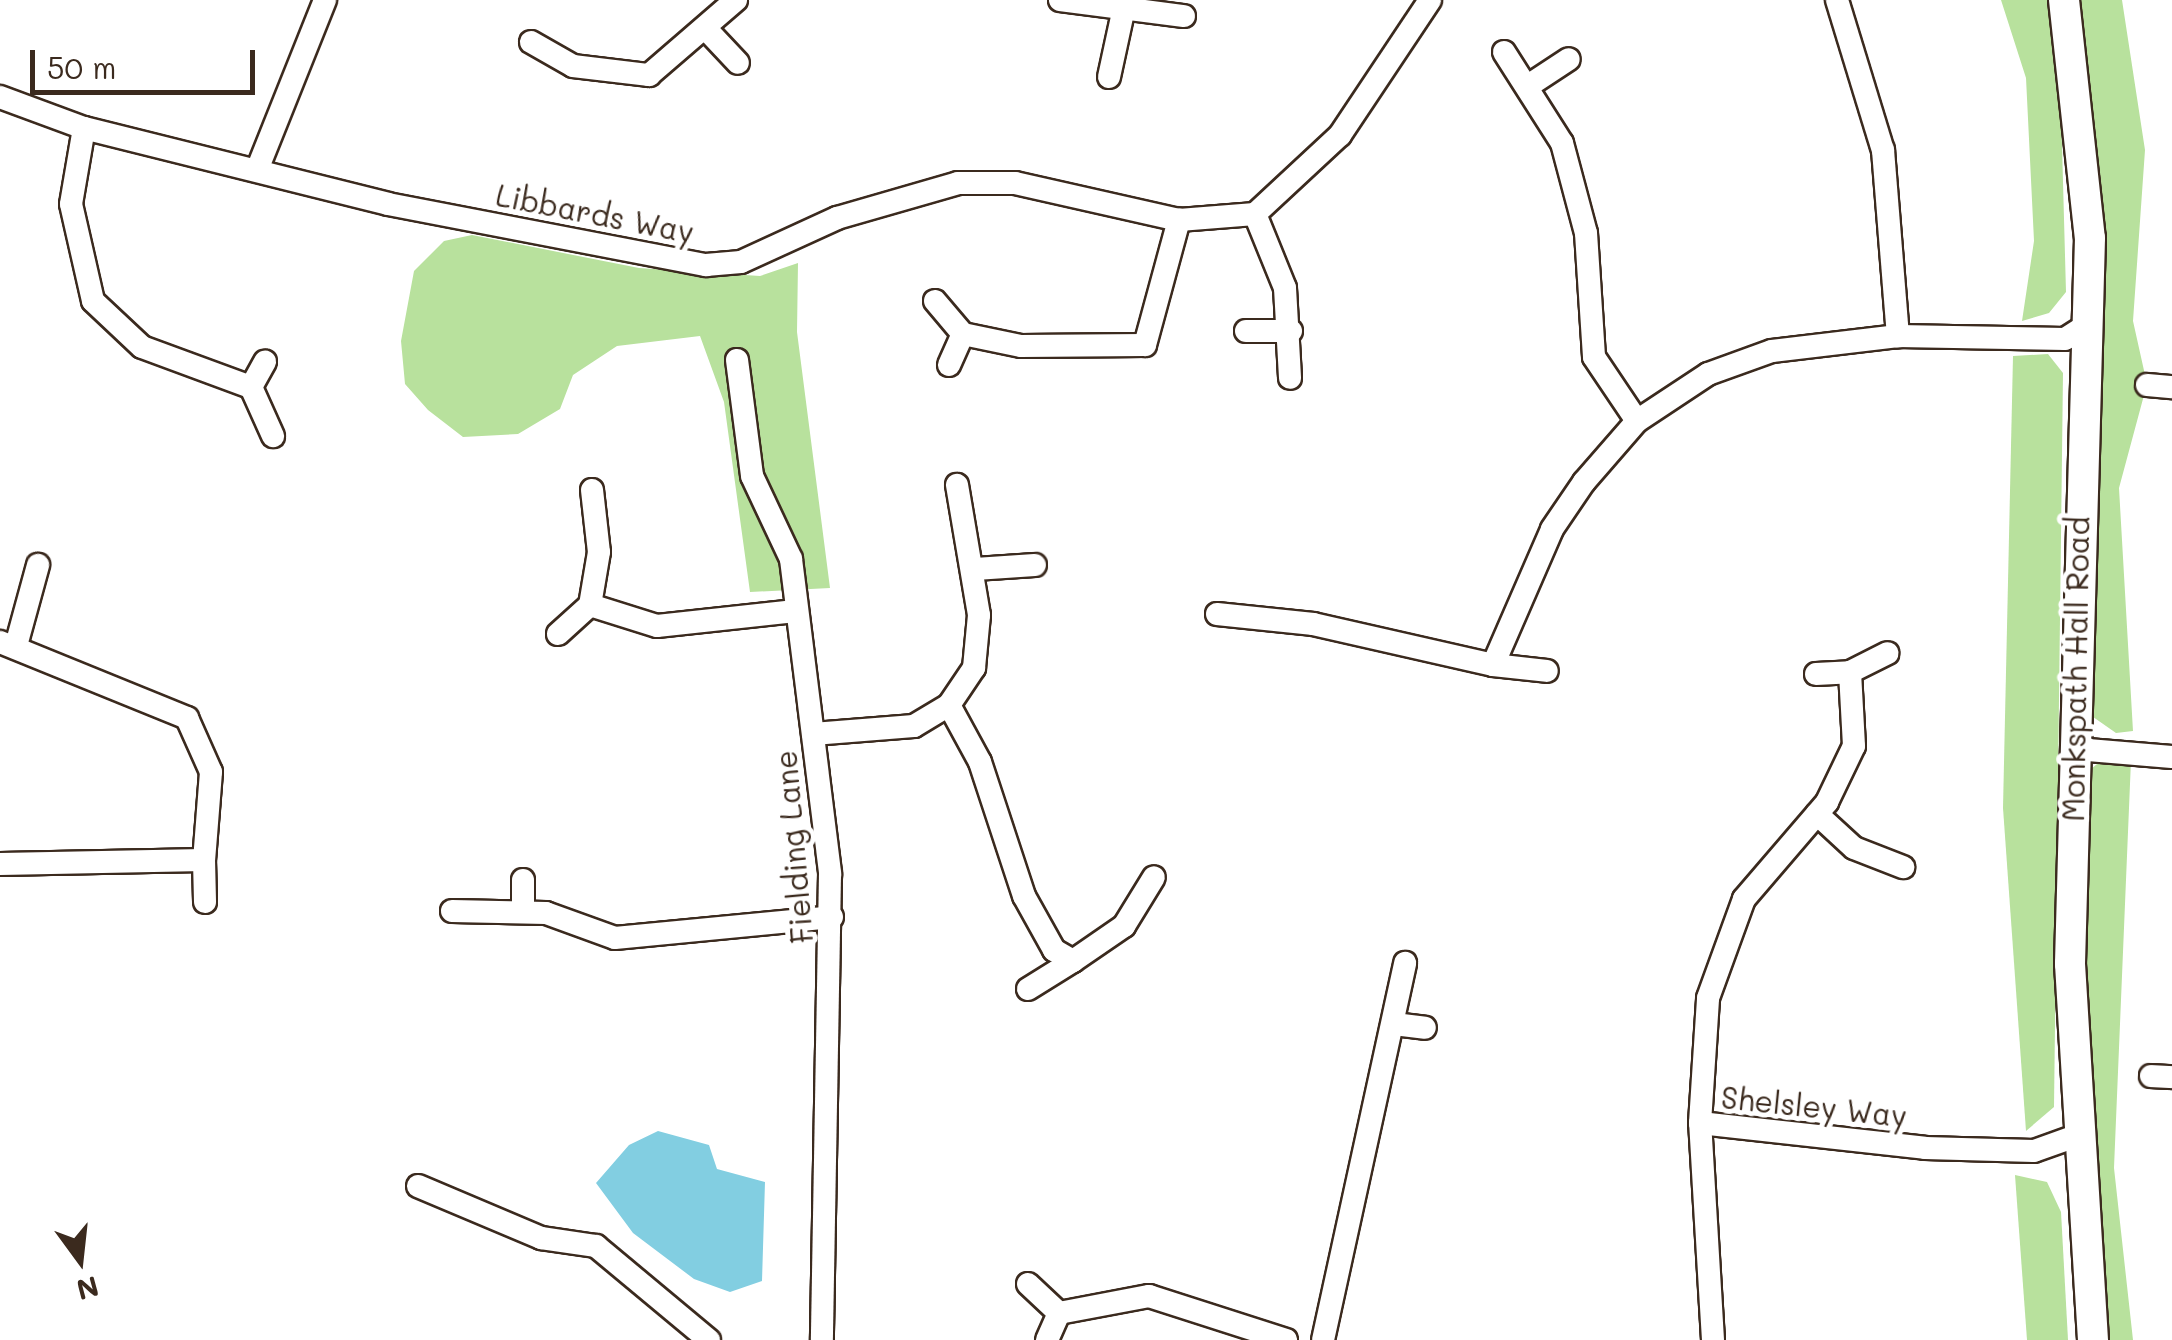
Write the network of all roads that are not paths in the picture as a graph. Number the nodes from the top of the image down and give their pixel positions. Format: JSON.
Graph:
{"nodes":[{"id":1,"x":325,"y":0,"type":"edge"},
{"id":2,"x":736,"y":0,"type":"edge"},
{"id":3,"x":1060,"y":0,"type":"edge"},
{"id":4,"x":1430,"y":0,"type":"edge"},
{"id":5,"x":1837,"y":0,"type":"edge"},
{"id":6,"x":2064,"y":0,"type":"edge"},
{"id":7,"x":1123,"y":12,"type":"junction"},
{"id":8,"x":1184,"y":16,"type":"dead end"},
{"id":9,"x":707,"y":30,"type":"junction"},
{"id":10,"x":531,"y":42,"type":"dead end"},
{"id":11,"x":1504,"y":52,"type":"dead end"},
{"id":12,"x":1569,"y":59,"type":"dead end"},
{"id":13,"x":738,"y":63,"type":"dead end"},
{"id":14,"x":1110,"y":77,"type":"dead end"},
{"id":15,"x":1531,"y":84,"type":"junction"},
{"id":16,"x":0,"y":98,"type":"edge"},
{"id":17,"x":84,"y":128,"type":"junction"},
{"id":18,"x":257,"y":170,"type":"junction"},
{"id":19,"x":1255,"y":214,"type":"junction"},
{"id":20,"x":1178,"y":220,"type":"junction"},
{"id":21,"x":935,"y":300,"type":"dead end"},
{"id":22,"x":2082,"y":328,"type":"junction"},
{"id":23,"x":1292,"y":330,"type":"junction"},
{"id":24,"x":1246,"y":331,"type":"dead end"},
{"id":25,"x":963,"y":334,"type":"junction"},
{"id":26,"x":1898,"y":336,"type":"junction"},
{"id":27,"x":738,"y":360,"type":"dead end"},
{"id":28,"x":265,"y":362,"type":"dead end"},
{"id":29,"x":948,"y":365,"type":"dead end"},
{"id":30,"x":1290,"y":378,"type":"dead end"},
{"id":31,"x":2147,"y":385,"type":"dead end"},
{"id":32,"x":251,"y":387,"type":"junction"},
{"id":33,"x":2172,"y":387,"type":"edge"},
{"id":34,"x":1637,"y":421,"type":"junction"},
{"id":35,"x":272,"y":436,"type":"dead end"},
{"id":36,"x":958,"y":485,"type":"dead end"},
{"id":37,"x":592,"y":490,"type":"dead end"},
{"id":38,"x":1035,"y":565,"type":"dead end"},
{"id":39,"x":38,"y":566,"type":"dead end"},
{"id":40,"x":975,"y":568,"type":"junction"},
{"id":41,"x":590,"y":605,"type":"junction"},
{"id":42,"x":796,"y":611,"type":"junction"},
{"id":43,"x":1217,"y":614,"type":"dead end"},
{"id":44,"x":558,"y":634,"type":"dead end"},
{"id":45,"x":8,"y":642,"type":"edge"},
{"id":46,"x":1888,"y":653,"type":"dead end"},
{"id":47,"x":1493,"y":665,"type":"junction"},
{"id":48,"x":1548,"y":672,"type":"dead end"},
{"id":49,"x":1850,"y":672,"type":"junction"},
{"id":50,"x":1816,"y":674,"type":"dead end"},
{"id":51,"x":949,"y":705,"type":"junction"},
{"id":52,"x":813,"y":734,"type":"junction"},
{"id":53,"x":2074,"y":739,"type":"junction"},
{"id":54,"x":2172,"y":756,"type":"edge"},
{"id":55,"x":1817,"y":814,"type":"junction"},
{"id":56,"x":204,"y":860,"type":"junction"},
{"id":57,"x":0,"y":864,"type":"edge"},
{"id":58,"x":1903,"y":868,"type":"dead end"},
{"id":59,"x":1154,"y":877,"type":"dead end"},
{"id":60,"x":523,"y":880,"type":"dead end"},
{"id":61,"x":205,"y":902,"type":"dead end"},
{"id":62,"x":523,"y":910,"type":"junction"},
{"id":63,"x":452,"y":911,"type":"dead end"},
{"id":64,"x":832,"y":917,"type":"junction"},
{"id":65,"x":1073,"y":961,"type":"junction"},
{"id":66,"x":1405,"y":963,"type":"dead end"},
{"id":67,"x":1028,"y":989,"type":"dead end"},
{"id":68,"x":1394,"y":1024,"type":"junction"},
{"id":69,"x":1425,"y":1028,"type":"dead end"},
{"id":70,"x":1700,"y":1124,"type":"junction"},
{"id":71,"x":2076,"y":1136,"type":"junction"},
{"id":72,"x":418,"y":1186,"type":"dead end"},
{"id":73,"x":1028,"y":1284,"type":"dead end"},
{"id":74,"x":1059,"y":1313,"type":"junction"},
{"id":75,"x":709,"y":1340,"type":"edge"},
{"id":76,"x":822,"y":1340,"type":"edge"},
{"id":77,"x":1047,"y":1340,"type":"edge"},
{"id":78,"x":1286,"y":1340,"type":"edge"},
{"id":79,"x":1323,"y":1340,"type":"edge"},
{"id":80,"x":1714,"y":1340,"type":"edge"},
{"id":81,"x":2092,"y":1340,"type":"edge"}],
"edges":[{"from":1,"to":18,"type":"street"},
{"from":2,"to":9,"type":"street"},
{"from":3,"to":7,"type":"street"},
{"from":4,"to":19,"type":"street"},
{"from":5,"to":26,"type":"street"},
{"from":6,"to":22,"type":"street","name":"Monkspath Hall Road"},
{"from":7,"to":8,"type":"street"},
{"from":7,"to":14,"type":"street"},
{"from":9,"to":10,"type":"street"},
{"from":9,"to":13,"type":"street"},
{"from":11,"to":15,"type":"street"},
{"from":12,"to":15,"type":"street"},
{"from":15,"to":34,"type":"street"},
{"from":16,"to":17,"type":"street","name":"Libbards Way"},
{"from":17,"to":18,"type":"street","name":"Libbards Way"},
{"from":17,"to":32,"type":"street"},
{"from":18,"to":20,"type":"street","name":"Libbards Way"},
{"from":19,"to":20,"type":"street","name":"Libbards Way"},
{"from":19,"to":23,"type":"street"},
{"from":20,"to":25,"type":"street"},
{"from":21,"to":25,"type":"street"},
{"from":22,"to":26,"type":"street"},
{"from":22,"to":53,"type":"street","name":"Monkspath Hall Road"},
{"from":23,"to":24,"type":"street"},
{"from":23,"to":30,"type":"street"},
{"from":25,"to":29,"type":"street"},
{"from":26,"to":34,"type":"street"},
{"from":27,"to":42,"type":"street","name":"Fielding Lane"},
{"from":28,"to":32,"type":"street"},
{"from":31,"to":33,"type":"street"},
{"from":32,"to":35,"type":"street"},
{"from":34,"to":47,"type":"street"},
{"from":36,"to":40,"type":"street"},
{"from":37,"to":41,"type":"street"},
{"from":38,"to":40,"type":"street"},
{"from":39,"to":45,"type":"street"},
{"from":40,"to":51,"type":"street"},
{"from":41,"to":42,"type":"street"},
{"from":41,"to":44,"type":"street"},
{"from":42,"to":52,"type":"street","name":"Fielding Lane"},
{"from":43,"to":47,"type":"street"},
{"from":45,"to":56,"type":"street"},
{"from":46,"to":49,"type":"street"},
{"from":47,"to":48,"type":"street"},
{"from":49,"to":50,"type":"street"},
{"from":49,"to":55,"type":"street"},
{"from":51,"to":52,"type":"street"},
{"from":51,"to":65,"type":"street"},
{"from":52,"to":64,"type":"street","name":"Fielding Lane"},
{"from":53,"to":54,"type":"street"},
{"from":53,"to":71,"type":"street","name":"Monkspath Hall Road"},
{"from":55,"to":58,"type":"street"},
{"from":55,"to":70,"type":"street"},
{"from":56,"to":57,"type":"street"},
{"from":56,"to":61,"type":"street"},
{"from":59,"to":65,"type":"street"},
{"from":60,"to":62,"type":"street"},
{"from":62,"to":63,"type":"street"},
{"from":62,"to":64,"type":"street"},
{"from":64,"to":76,"type":"street","name":"Fielding Lane"},
{"from":65,"to":67,"type":"street"},
{"from":66,"to":68,"type":"street"},
{"from":68,"to":69,"type":"street"},
{"from":68,"to":79,"type":"street"},
{"from":70,"to":71,"type":"street","name":"Shelsley Way"},
{"from":70,"to":80,"type":"street","name":"Shelsley Way"},
{"from":71,"to":81,"type":"street","name":"Monkspath Hall Road"},
{"from":72,"to":75,"type":"street"},
{"from":73,"to":74,"type":"street"},
{"from":74,"to":77,"type":"street"},
{"from":74,"to":78,"type":"street"}]}
